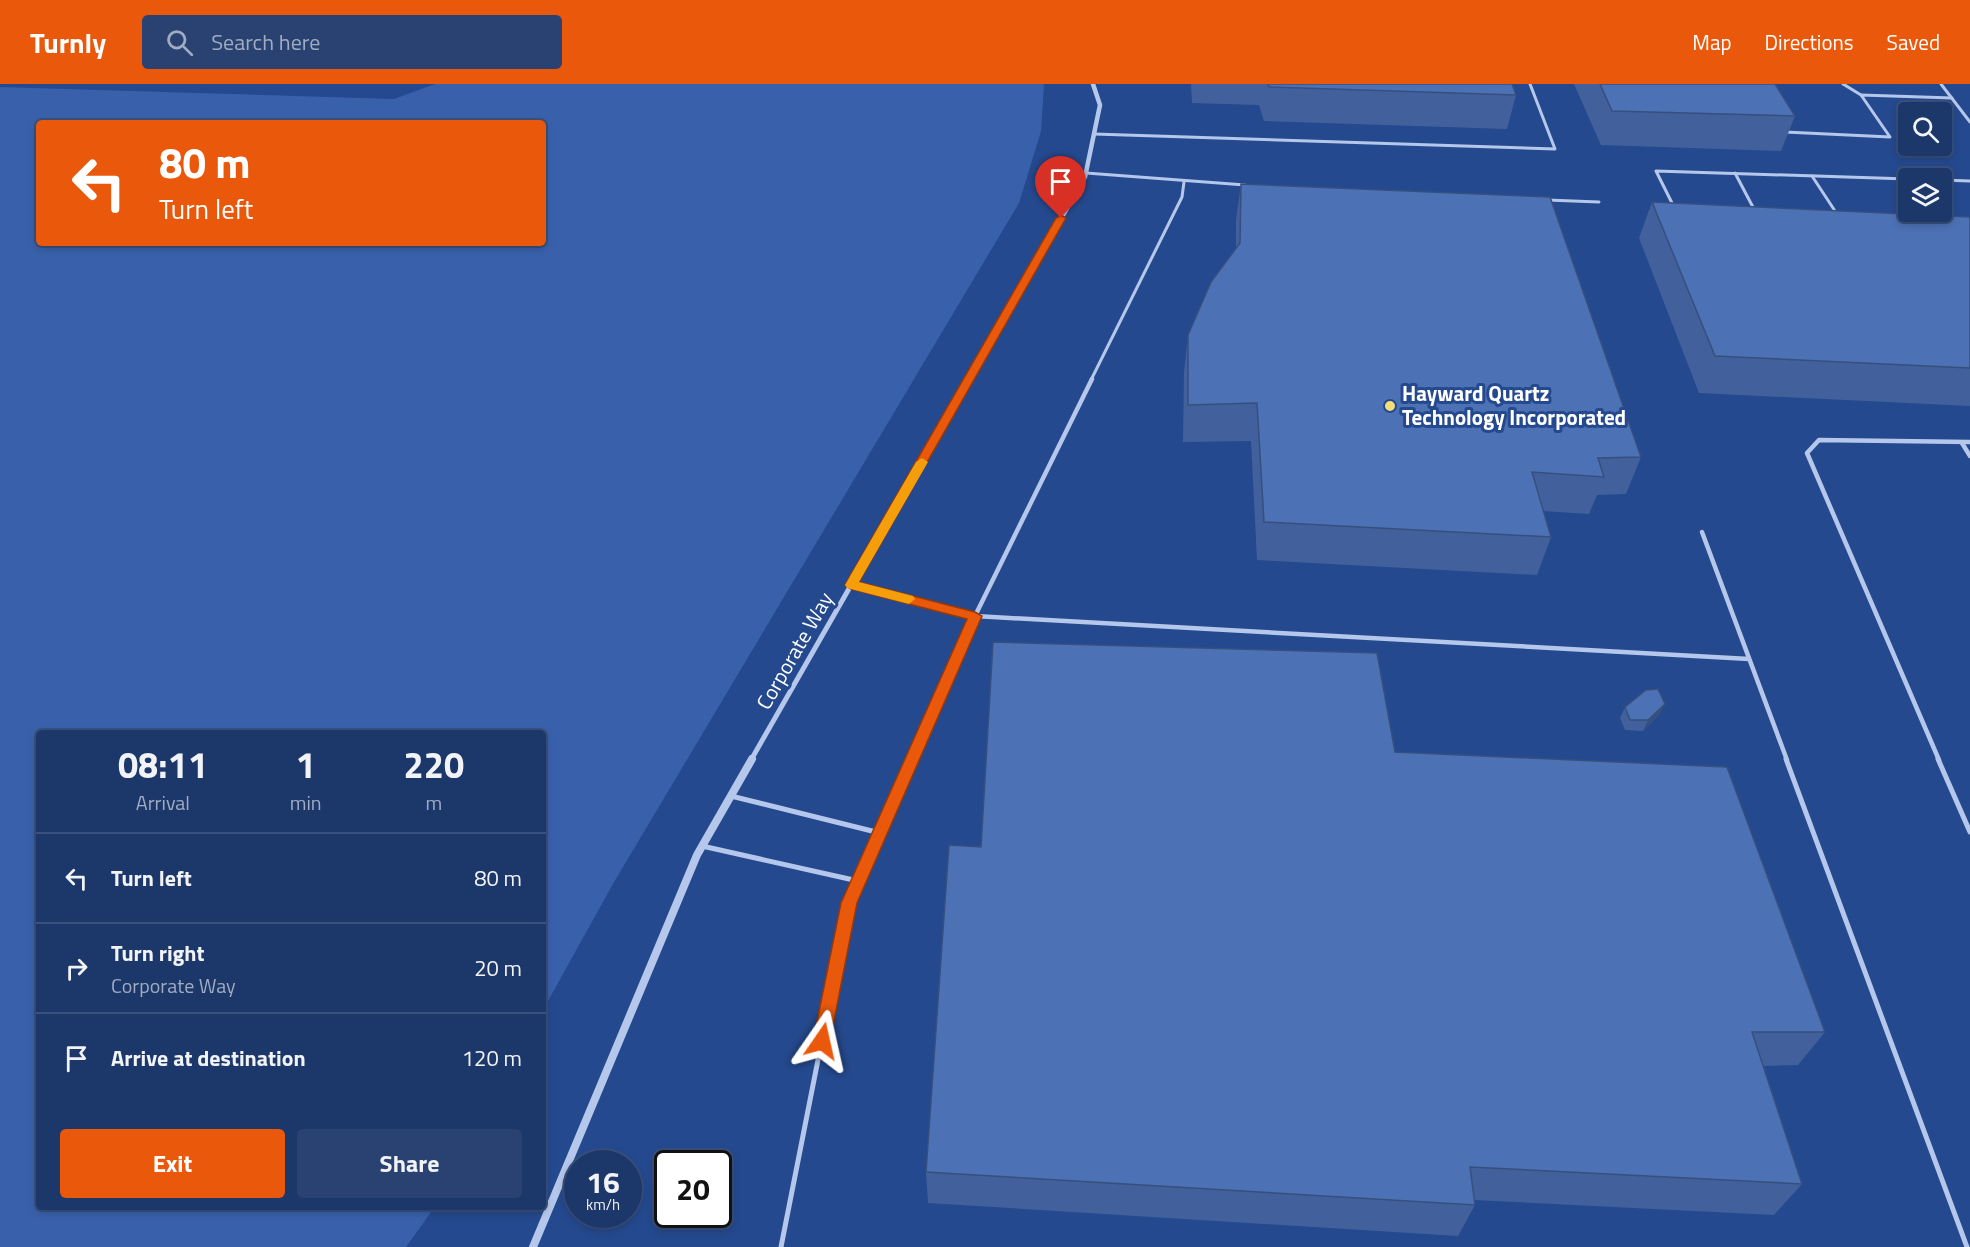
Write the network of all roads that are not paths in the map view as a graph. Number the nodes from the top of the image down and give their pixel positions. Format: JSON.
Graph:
{"nodes":[{"id":1,"x":1093,"y":84,"type":"edge"},
{"id":2,"x":1530,"y":84,"type":"edge"},
{"id":3,"x":1843,"y":84,"type":"edge"},
{"id":4,"x":1941,"y":84,"type":"edge"},
{"id":5,"x":1861,"y":95,"type":"junction"},
{"id":6,"x":1952,"y":98,"type":"junction"},
{"id":7,"x":1970,"y":123,"type":"edge"},
{"id":8,"x":1785,"y":132,"type":"edge"},
{"id":9,"x":1094,"y":134,"type":"junction"},
{"id":10,"x":1086,"y":173,"type":"junction"},
{"id":11,"x":1735,"y":173,"type":"junction"},
{"id":12,"x":1812,"y":176,"type":"junction"},
{"id":13,"x":1898,"y":180,"type":"edge"},
{"id":14,"x":1952,"y":180,"type":"edge"},
{"id":15,"x":1970,"y":181,"type":"edge"},
{"id":16,"x":1184,"y":182,"type":"junction"},
{"id":17,"x":1249,"y":186,"type":"edge"},
{"id":18,"x":1541,"y":199,"type":"edge"},
{"id":19,"x":1599,"y":202,"type":"dead end"},
{"id":20,"x":1677,"y":214,"type":"edge"},
{"id":21,"x":1838,"y":216,"type":"edge"},
{"id":22,"x":1760,"y":220,"type":"edge"},
{"id":23,"x":1970,"y":442,"type":"edge"},
{"id":24,"x":1962,"y":443,"type":"junction"},
{"id":25,"x":1970,"y":456,"type":"edge"},
{"id":26,"x":1702,"y":532,"type":"dead end"},
{"id":27,"x":851,"y":585,"type":"junction"},
{"id":28,"x":975,"y":616,"type":"junction"},
{"id":29,"x":1749,"y":659,"type":"junction"},
{"id":30,"x":731,"y":796,"type":"junction"},
{"id":31,"x":1970,"y":832,"type":"edge"},
{"id":32,"x":880,"y":833,"type":"junction"},
{"id":33,"x":702,"y":846,"type":"junction"},
{"id":34,"x":858,"y":881,"type":"junction"},
{"id":35,"x":533,"y":1247,"type":"edge"},
{"id":36,"x":781,"y":1247,"type":"edge"},
{"id":37,"x":1967,"y":1247,"type":"edge"}],
"edges":[{"from":1,"to":9,"type":"street","name":"Corporate Way"},
{"from":2,"to":9,"type":"lane"},
{"from":3,"to":5,"type":"lane"},
{"from":4,"to":6,"type":"lane"},
{"from":5,"to":6,"type":"lane"},
{"from":5,"to":8,"type":"lane"},
{"from":6,"to":7,"type":"lane"},
{"from":9,"to":10,"type":"street","name":"Corporate Way"},
{"from":10,"to":16,"type":"lane"},
{"from":10,"to":27,"type":"street","name":"Corporate Way"},
{"from":11,"to":12,"type":"lane"},
{"from":11,"to":20,"type":"lane"},
{"from":11,"to":22,"type":"lane"},
{"from":12,"to":13,"type":"lane"},
{"from":12,"to":21,"type":"lane"},
{"from":14,"to":15,"type":"lane"},
{"from":16,"to":17,"type":"lane"},
{"from":16,"to":28,"type":"lane"},
{"from":18,"to":19,"type":"lane"},
{"from":23,"to":24,"type":"lane"},
{"from":24,"to":25,"type":"lane"},
{"from":24,"to":31,"type":"lane"},
{"from":26,"to":29,"type":"lane"},
{"from":27,"to":28,"type":"lane"},
{"from":27,"to":30,"type":"street","name":"Corporate Way"},
{"from":28,"to":29,"type":"lane"},
{"from":28,"to":32,"type":"lane"},
{"from":29,"to":37,"type":"lane"},
{"from":30,"to":32,"type":"lane"},
{"from":30,"to":33,"type":"street","name":"Corporate Way"},
{"from":32,"to":34,"type":"lane"},
{"from":33,"to":34,"type":"lane"},
{"from":33,"to":35,"type":"street","name":"Corporate Way"},
{"from":34,"to":36,"type":"lane"}]}
